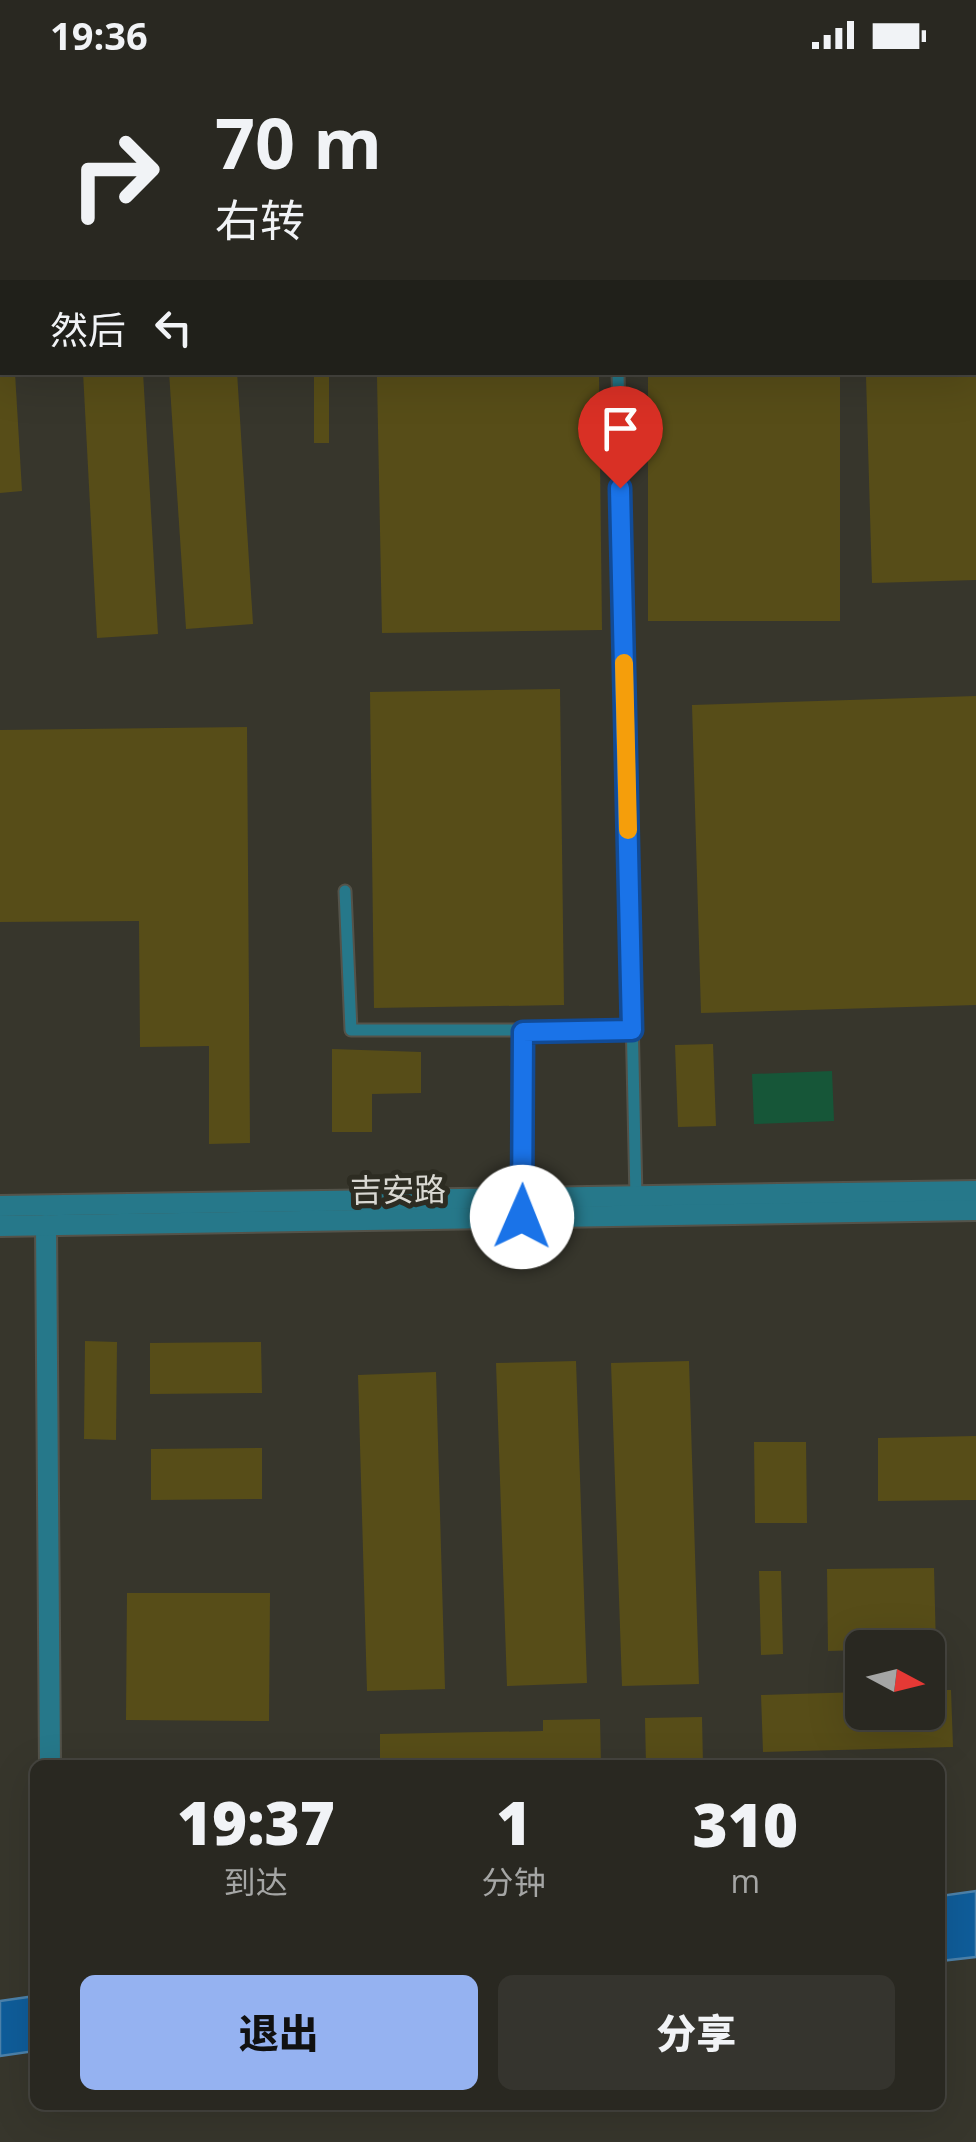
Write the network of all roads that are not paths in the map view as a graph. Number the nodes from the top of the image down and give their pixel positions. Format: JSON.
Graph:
{"nodes":[{"id":1,"x":618,"y":375,"type":"edge"},
{"id":2,"x":345,"y":891,"type":"dead end"},
{"id":3,"x":632,"y":1030,"type":"junction"},
{"id":4,"x":523,"y":1032,"type":"junction"},
{"id":5,"x":976,"y":1191,"type":"edge"},
{"id":6,"x":0,"y":1206,"type":"edge"},
{"id":7,"x":636,"y":1206,"type":"junction"},
{"id":8,"x":522,"y":1208,"type":"junction"},
{"id":9,"x":976,"y":1210,"type":"edge"},
{"id":10,"x":46,"y":1225,"type":"junction"},
{"id":11,"x":0,"y":1226,"type":"edge"},
{"id":12,"x":50,"y":1760,"type":"edge"}],
"edges":[{"from":1,"to":3,"type":"lane"},
{"from":2,"to":4,"type":"lane"},
{"from":3,"to":4,"type":"lane"},
{"from":3,"to":7,"type":"lane"},
{"from":4,"to":8,"type":"lane"},
{"from":5,"to":7,"type":"street","name":"吉安路"},
{"from":6,"to":8,"type":"street","name":"吉安路"},
{"from":7,"to":8,"type":"street","name":"吉安路"},
{"from":7,"to":9,"type":"street","name":"吉安路"},
{"from":8,"to":10,"type":"street","name":"吉安路"},
{"from":10,"to":11,"type":"street","name":"吉安路"},
{"from":10,"to":12,"type":"street"}]}
